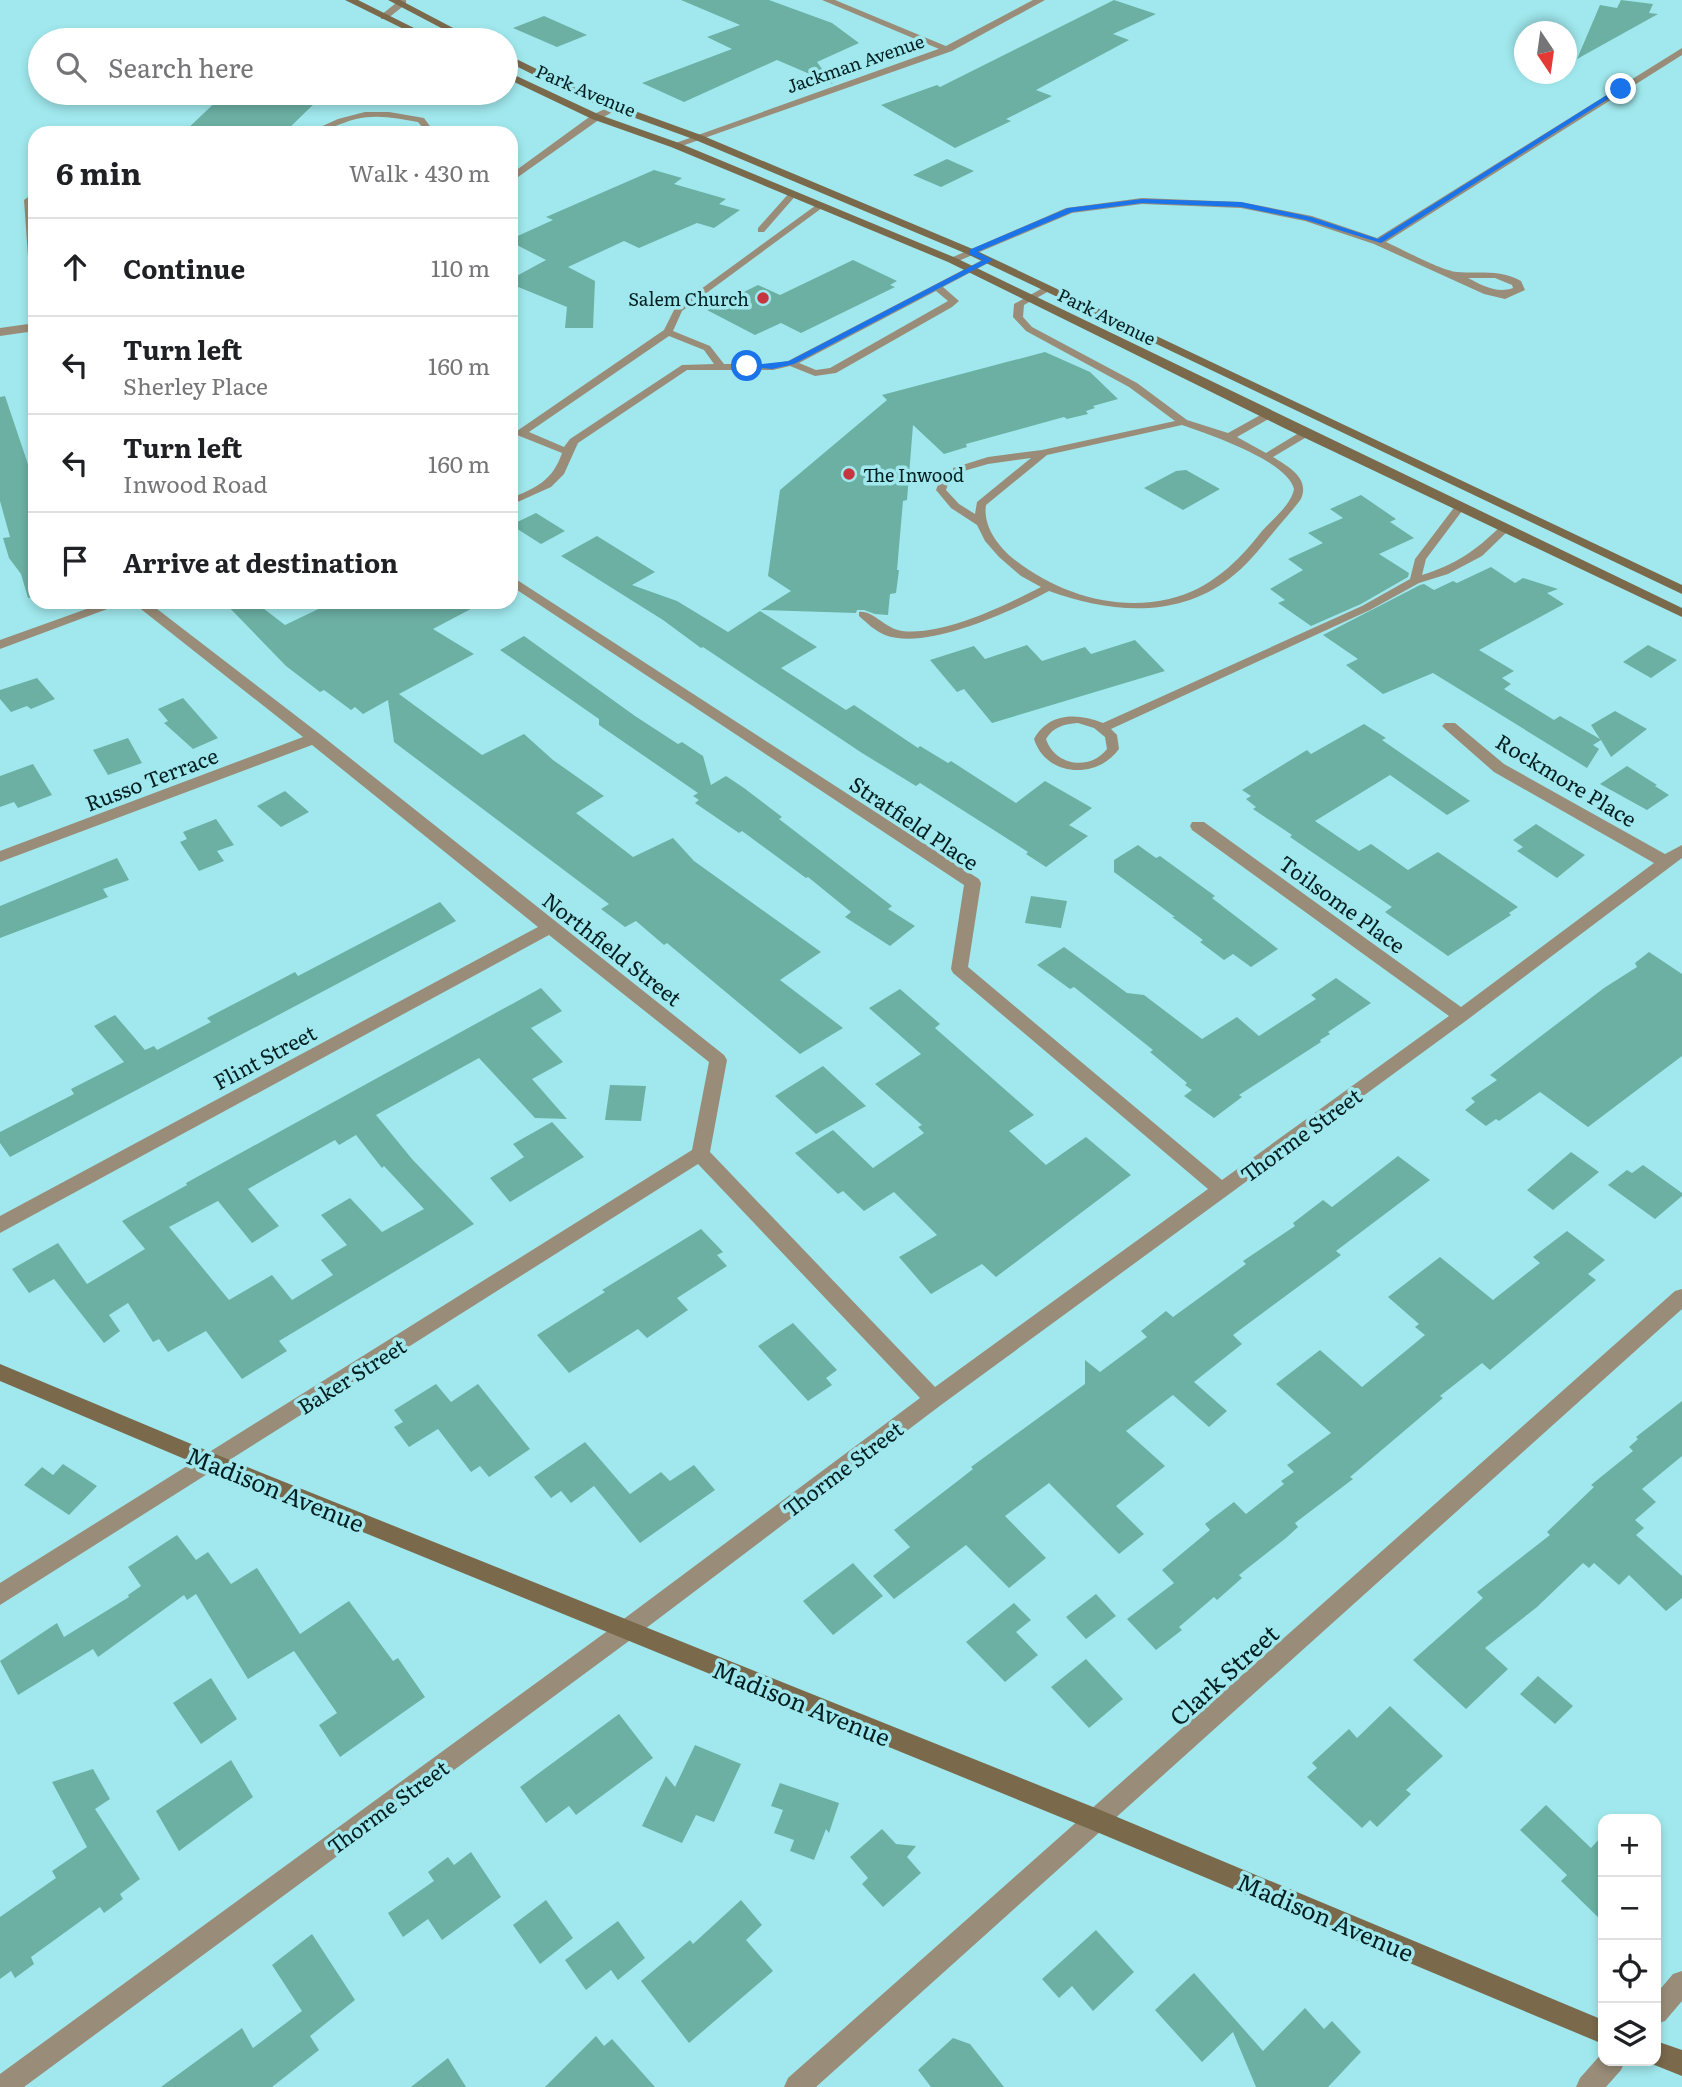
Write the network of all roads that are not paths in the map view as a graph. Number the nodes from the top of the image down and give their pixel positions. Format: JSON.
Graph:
{"nodes":[{"id":1,"x":350,"y":0,"type":"edge"},
{"id":2,"x":827,"y":0,"type":"edge"},
{"id":3,"x":1040,"y":0,"type":"edge"},
{"id":4,"x":398,"y":1,"type":"edge"},
{"id":5,"x":384,"y":17,"type":"junction"},
{"id":6,"x":407,"y":28,"type":"edge"},
{"id":7,"x":449,"y":28,"type":"edge"},
{"id":8,"x":948,"y":49,"type":"junction"},
{"id":9,"x":1682,"y":51,"type":"edge"},
{"id":10,"x":518,"y":63,"type":"edge"},
{"id":11,"x":518,"y":80,"type":"edge"},
{"id":12,"x":615,"y":107,"type":"junction"},
{"id":13,"x":596,"y":117,"type":"junction"},
{"id":14,"x":331,"y":126,"type":"edge"},
{"id":15,"x":428,"y":126,"type":"edge"},
{"id":16,"x":697,"y":137,"type":"junction"},
{"id":17,"x":675,"y":145,"type":"junction"},
{"id":18,"x":518,"y":174,"type":"edge"},
{"id":19,"x":794,"y":193,"type":"junction"},
{"id":20,"x":822,"y":205,"type":"junction"},
{"id":21,"x":761,"y":230,"type":"dead end"},
{"id":22,"x":1378,"y":242,"type":"junction"},
{"id":23,"x":971,"y":252,"type":"junction"},
{"id":24,"x":952,"y":260,"type":"junction"},
{"id":25,"x":989,"y":260,"type":"junction"},
{"id":26,"x":971,"y":269,"type":"junction"},
{"id":27,"x":1456,"y":276,"type":"dead end"},
{"id":28,"x":937,"y":286,"type":"junction"},
{"id":29,"x":1048,"y":288,"type":"junction"},
{"id":30,"x":1030,"y":298,"type":"junction"},
{"id":31,"x":28,"y":328,"type":"edge"},
{"id":32,"x":0,"y":332,"type":"edge"},
{"id":33,"x":668,"y":332,"type":"junction"},
{"id":34,"x":791,"y":363,"type":"junction"},
{"id":35,"x":720,"y":366,"type":"junction"},
{"id":36,"x":1268,"y":415,"type":"junction"},
{"id":37,"x":1183,"y":422,"type":"junction"},
{"id":38,"x":1306,"y":433,"type":"junction"},
{"id":39,"x":1229,"y":438,"type":"junction"},
{"id":40,"x":565,"y":451,"type":"junction"},
{"id":41,"x":1044,"y":453,"type":"junction"},
{"id":42,"x":1266,"y":457,"type":"junction"},
{"id":43,"x":957,"y":470,"type":"dead end"},
{"id":44,"x":944,"y":481,"type":"dead end"},
{"id":45,"x":518,"y":499,"type":"edge"},
{"id":46,"x":1460,"y":507,"type":"junction"},
{"id":47,"x":981,"y":523,"type":"junction"},
{"id":48,"x":1504,"y":528,"type":"junction"},
{"id":49,"x":1415,"y":581,"type":"junction"},
{"id":50,"x":518,"y":585,"type":"edge"},
{"id":51,"x":1049,"y":587,"type":"junction"},
{"id":52,"x":1682,"y":590,"type":"edge"},
{"id":53,"x":100,"y":609,"type":"edge"},
{"id":54,"x":148,"y":609,"type":"edge"},
{"id":55,"x":1682,"y":612,"type":"edge"},
{"id":56,"x":863,"y":614,"type":"dead end"},
{"id":57,"x":0,"y":645,"type":"edge"},
{"id":58,"x":1450,"y":726,"type":"dead end"},
{"id":59,"x":1103,"y":728,"type":"junction"},
{"id":60,"x":316,"y":737,"type":"junction"},
{"id":61,"x":1198,"y":826,"type":"dead end"},
{"id":62,"x":1674,"y":856,"type":"edge"},
{"id":63,"x":0,"y":857,"type":"edge"},
{"id":64,"x":549,"y":928,"type":"junction"},
{"id":65,"x":1461,"y":1016,"type":"junction"},
{"id":66,"x":701,"y":1154,"type":"junction"},
{"id":67,"x":1223,"y":1191,"type":"junction"},
{"id":68,"x":0,"y":1225,"type":"edge"},
{"id":69,"x":1682,"y":1297,"type":"edge"},
{"id":70,"x":0,"y":1372,"type":"edge"},
{"id":71,"x":934,"y":1399,"type":"junction"},
{"id":72,"x":213,"y":1462,"type":"junction"},
{"id":73,"x":0,"y":1595,"type":"edge"},
{"id":74,"x":625,"y":1631,"type":"junction"},
{"id":75,"x":1098,"y":1821,"type":"junction"},
{"id":76,"x":1682,"y":1983,"type":"edge"},
{"id":77,"x":1661,"y":2006,"type":"edge"},
{"id":78,"x":1598,"y":2030,"type":"edge"},
{"id":79,"x":1661,"y":2055,"type":"edge"},
{"id":80,"x":1682,"y":2063,"type":"edge"},
{"id":81,"x":1608,"y":2066,"type":"edge"},
{"id":82,"x":3,"y":2087,"type":"edge"},
{"id":83,"x":797,"y":2087,"type":"edge"},
{"id":84,"x":1589,"y":2087,"type":"edge"}],
"edges":[{"from":1,"to":5,"type":"main road"},
{"from":2,"to":8,"type":"street"},
{"from":3,"to":8,"type":"street","name":"Jackman Avenue"},
{"from":4,"to":5,"type":"street"},
{"from":4,"to":7,"type":"main road"},
{"from":5,"to":6,"type":"main road"},
{"from":8,"to":16,"type":"street","name":"Jackman Avenue"},
{"from":9,"to":22,"type":"street"},
{"from":10,"to":12,"type":"main road","name":"Park Avenue"},
{"from":11,"to":13,"type":"main road","name":"Park Avenue"},
{"from":12,"to":13,"type":"street"},
{"from":12,"to":16,"type":"main road","name":"Park Avenue"},
{"from":13,"to":17,"type":"main road","name":"Park Avenue"},
{"from":13,"to":18,"type":"street"},
{"from":14,"to":15,"type":"lane"},
{"from":16,"to":17,"type":"street","name":"Jackman Avenue"},
{"from":16,"to":23,"type":"main road","name":"Park Avenue"},
{"from":17,"to":19,"type":"main road","name":"Park Avenue"},
{"from":19,"to":20,"type":"main road","name":"Park Avenue"},
{"from":19,"to":21,"type":"lane"},
{"from":20,"to":24,"type":"main road","name":"Park Avenue"},
{"from":20,"to":33,"type":"lane"},
{"from":22,"to":23,"type":"street"},
{"from":22,"to":27,"type":"street"},
{"from":23,"to":24,"type":"street"},
{"from":23,"to":25,"type":"main road","name":"Park Avenue"},
{"from":24,"to":26,"type":"main road","name":"Park Avenue"},
{"from":25,"to":26,"type":"lane"},
{"from":25,"to":29,"type":"main road","name":"Park Avenue"},
{"from":26,"to":28,"type":"lane"},
{"from":26,"to":30,"type":"main road","name":"Park Avenue"},
{"from":28,"to":34,"type":"lane"},
{"from":28,"to":34,"type":"lane"},
{"from":29,"to":30,"type":"lane"},
{"from":29,"to":52,"type":"main road","name":"Park Avenue"},
{"from":30,"to":36,"type":"main road","name":"Park Avenue"},
{"from":30,"to":37,"type":"lane"},
{"from":31,"to":32,"type":"street"},
{"from":33,"to":35,"type":"lane"},
{"from":33,"to":40,"type":"lane"},
{"from":34,"to":35,"type":"lane"},
{"from":35,"to":40,"type":"lane"},
{"from":36,"to":38,"type":"main road","name":"Park Avenue"},
{"from":36,"to":39,"type":"lane"},
{"from":37,"to":39,"type":"lane"},
{"from":37,"to":41,"type":"lane"},
{"from":38,"to":42,"type":"lane"},
{"from":38,"to":46,"type":"main road","name":"Park Avenue"},
{"from":39,"to":42,"type":"lane"},
{"from":40,"to":45,"type":"lane"},
{"from":41,"to":43,"type":"lane"},
{"from":41,"to":47,"type":"lane"},
{"from":42,"to":51,"type":"lane"},
{"from":44,"to":47,"type":"lane"},
{"from":46,"to":48,"type":"main road","name":"Park Avenue"},
{"from":46,"to":49,"type":"lane"},
{"from":47,"to":51,"type":"lane"},
{"from":48,"to":49,"type":"lane"},
{"from":48,"to":55,"type":"main road","name":"Park Avenue"},
{"from":49,"to":59,"type":"lane"},
{"from":50,"to":67,"type":"street","name":"Stratfield Place"},
{"from":51,"to":56,"type":"lane"},
{"from":53,"to":57,"type":"street"},
{"from":54,"to":60,"type":"street","name":"Northfield Street"},
{"from":58,"to":62,"type":"street","name":"Rockmore Place"},
{"from":59,"to":59,"type":"lane"},
{"from":60,"to":63,"type":"street","name":"Russo Terrace"},
{"from":60,"to":64,"type":"street","name":"Northfield Street"},
{"from":61,"to":65,"type":"street","name":"Toilsome Place"},
{"from":62,"to":65,"type":"street","name":"Thorme Street"},
{"from":64,"to":66,"type":"street","name":"Northfield Street"},
{"from":64,"to":68,"type":"street","name":"Flint Street"},
{"from":65,"to":67,"type":"street","name":"Thorme Street"},
{"from":66,"to":71,"type":"street"},
{"from":66,"to":72,"type":"street","name":"Baker Street"},
{"from":67,"to":71,"type":"street","name":"Thorme Street"},
{"from":69,"to":75,"type":"street","name":"Clark Street"},
{"from":70,"to":72,"type":"main road","name":"Madison Avenue"},
{"from":71,"to":74,"type":"street","name":"Thorme Street"},
{"from":72,"to":73,"type":"street","name":"Baker Street"},
{"from":72,"to":74,"type":"main road","name":"Madison Avenue"},
{"from":74,"to":75,"type":"main road","name":"Madison Avenue"},
{"from":74,"to":82,"type":"street","name":"Thorme Street"},
{"from":75,"to":78,"type":"main road","name":"Madison Avenue"},
{"from":75,"to":83,"type":"street","name":"Clark Street"},
{"from":76,"to":77,"type":"street"},
{"from":79,"to":80,"type":"main road"},
{"from":81,"to":84,"type":"street"}]}
